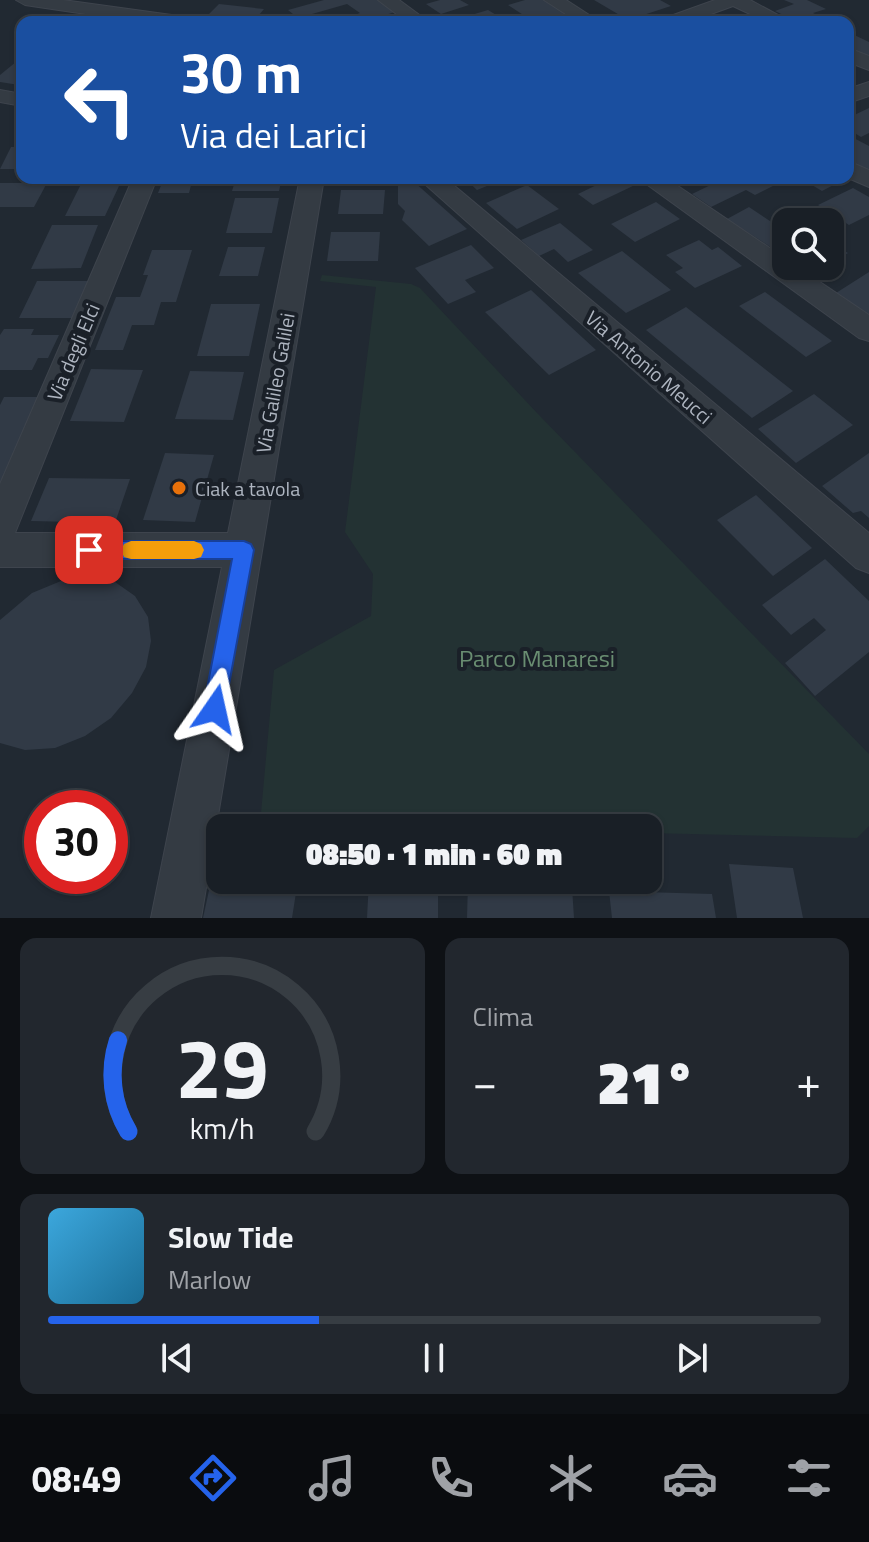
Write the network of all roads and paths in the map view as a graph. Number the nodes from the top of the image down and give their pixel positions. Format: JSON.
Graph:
{"nodes":[{"id":1,"x":25,"y":0,"type":"edge"},
{"id":2,"x":387,"y":0,"type":"edge"},
{"id":3,"x":553,"y":0,"type":"edge"},
{"id":4,"x":734,"y":0,"type":"edge"},
{"id":5,"x":182,"y":14,"type":"edge"},
{"id":6,"x":410,"y":16,"type":"edge"},
{"id":7,"x":581,"y":16,"type":"edge"},
{"id":8,"x":689,"y":16,"type":"edge"},
{"id":9,"x":769,"y":16,"type":"edge"},
{"id":10,"x":142,"y":184,"type":"edge"},
{"id":11,"x":311,"y":184,"type":"edge"},
{"id":12,"x":437,"y":184,"type":"edge"},
{"id":13,"x":668,"y":184,"type":"edge"},
{"id":14,"x":869,"y":330,"type":"edge"},
{"id":15,"x":0,"y":526,"type":"edge"},
{"id":16,"x":0,"y":550,"type":"edge"},
{"id":17,"x":244,"y":550,"type":"junction"},
{"id":18,"x":869,"y":556,"type":"edge"},
{"id":19,"x":176,"y":918,"type":"edge"}],
"edges":[{"from":1,"to":5,"type":"street"},
{"from":2,"to":6,"type":"street"},
{"from":3,"to":7,"type":"street"},
{"from":4,"to":8,"type":"street"},
{"from":4,"to":9,"type":"street"},
{"from":10,"to":15,"type":"street","name":"Via degli Elci"},
{"from":11,"to":17,"type":"street","name":"Via Galileo Galilei"},
{"from":12,"to":18,"type":"street","name":"Via Antonio Meucci"},
{"from":13,"to":14,"type":"street"},
{"from":16,"to":17,"type":"street"},
{"from":17,"to":19,"type":"street","name":"Via Galileo Galilei"}]}
